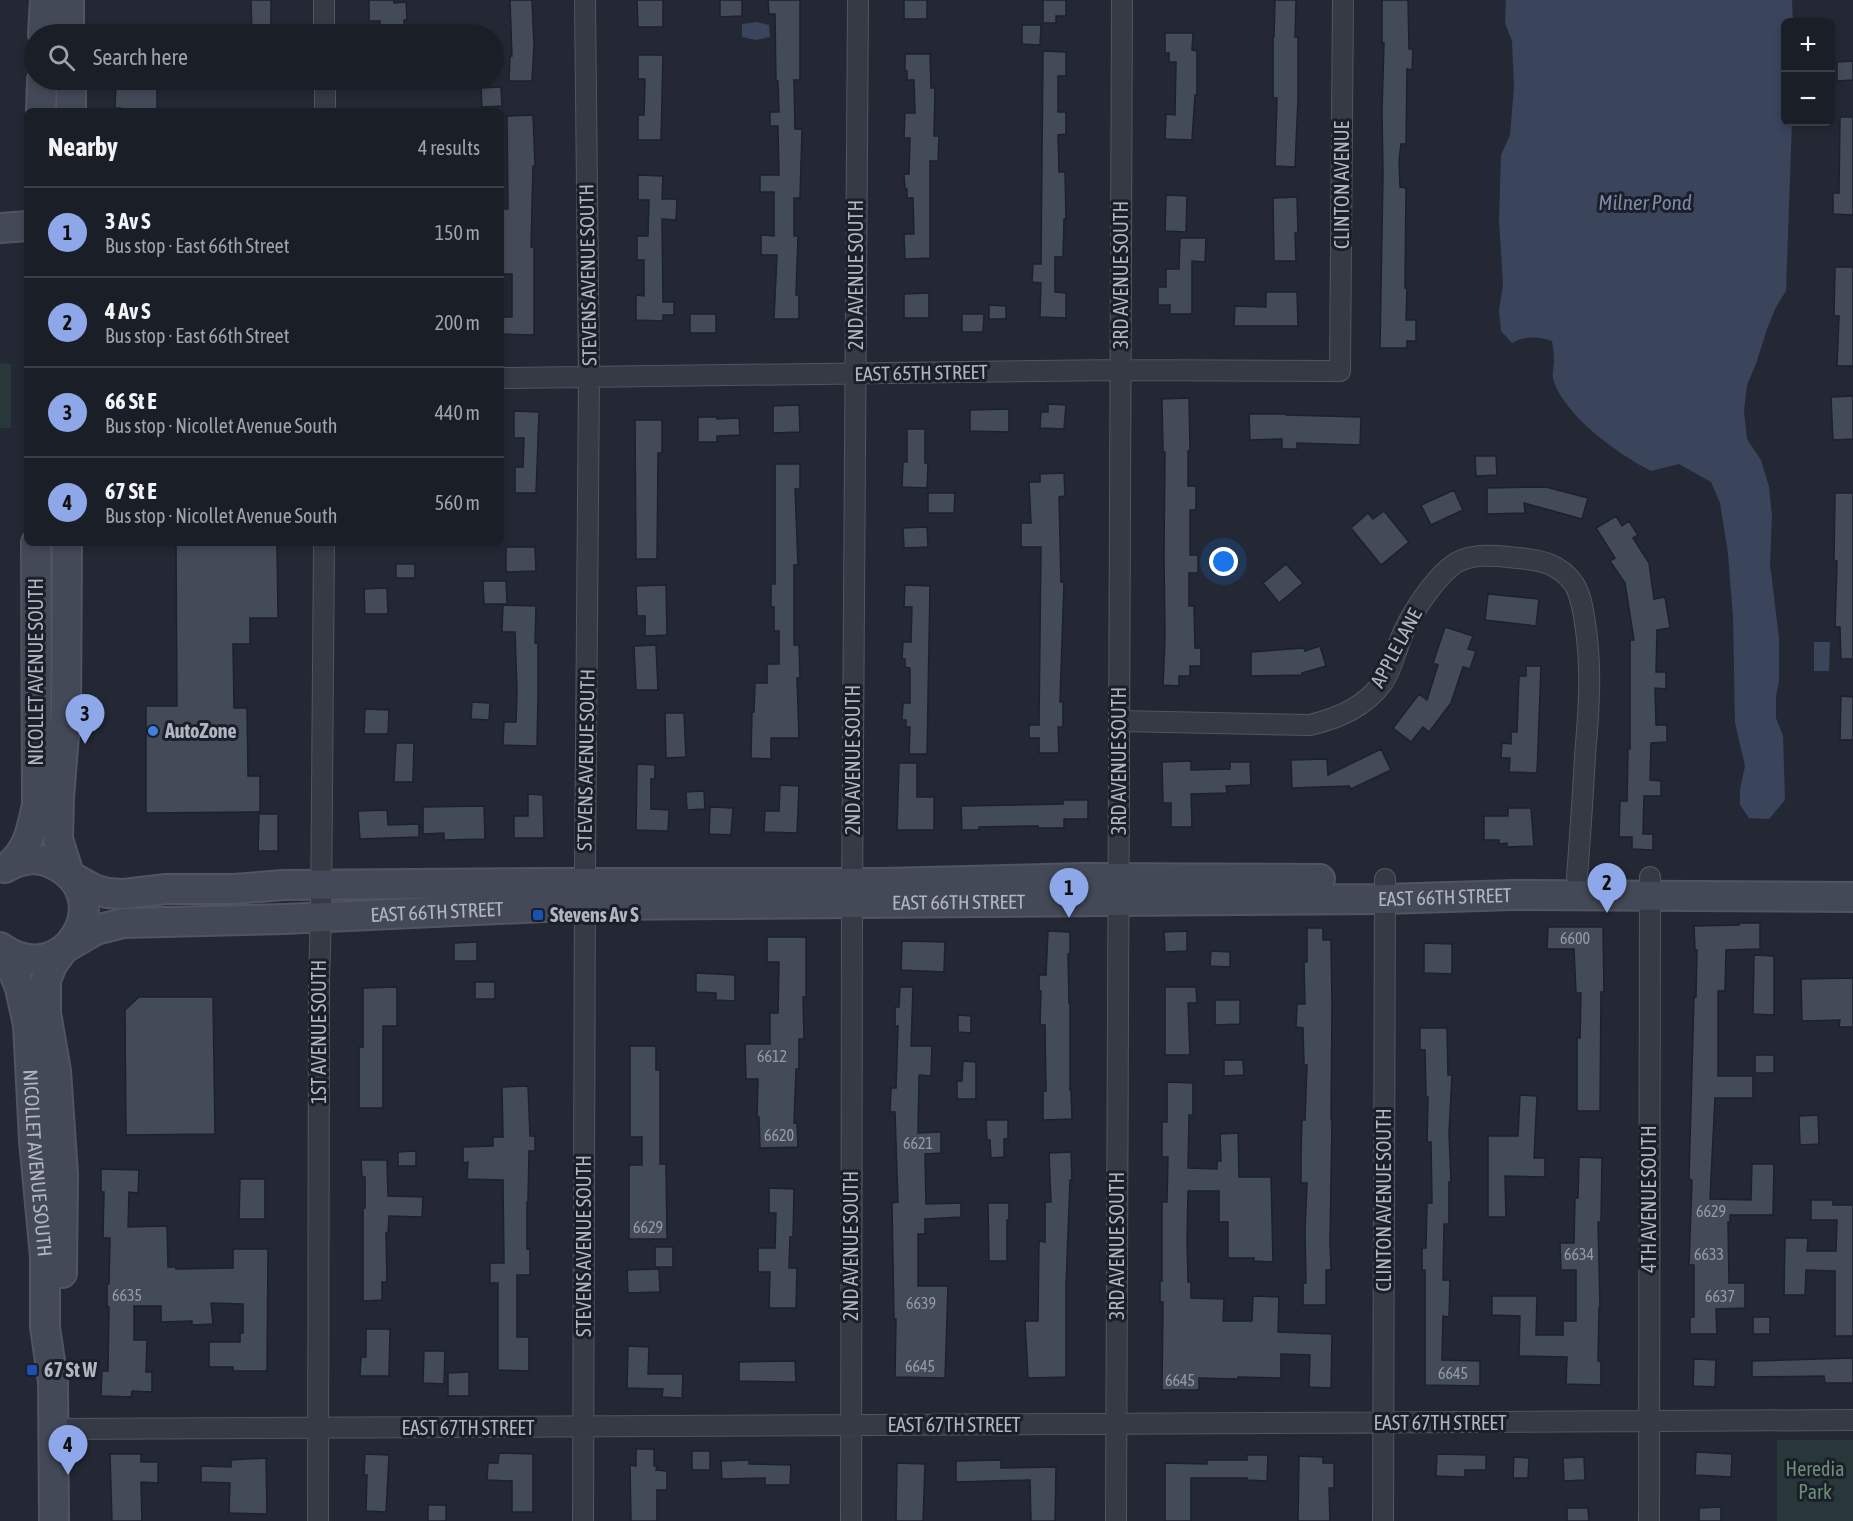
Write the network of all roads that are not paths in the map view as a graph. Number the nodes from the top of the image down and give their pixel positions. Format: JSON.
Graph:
{"nodes":[{"id":1,"x":45,"y":0,"type":"edge"},
{"id":2,"x":69,"y":0,"type":"edge"},
{"id":3,"x":324,"y":0,"type":"edge"},
{"id":4,"x":585,"y":0,"type":"edge"},
{"id":5,"x":858,"y":0,"type":"edge"},
{"id":6,"x":1122,"y":0,"type":"edge"},
{"id":7,"x":1343,"y":0,"type":"edge"},
{"id":8,"x":44,"y":24,"type":"edge"},
{"id":9,"x":69,"y":24,"type":"edge"},
{"id":10,"x":324,"y":24,"type":"edge"},
{"id":11,"x":42,"y":90,"type":"edge"},
{"id":12,"x":71,"y":90,"type":"edge"},
{"id":13,"x":325,"y":90,"type":"edge"},
{"id":14,"x":41,"y":108,"type":"edge"},
{"id":15,"x":71,"y":108,"type":"edge"},
{"id":16,"x":325,"y":108,"type":"edge"},
{"id":17,"x":24,"y":226,"type":"edge"},
{"id":18,"x":0,"y":228,"type":"edge"},
{"id":19,"x":1120,"y":370,"type":"junction"},
{"id":20,"x":1340,"y":371,"type":"joint"},
{"id":21,"x":855,"y":374,"type":"junction"},
{"id":22,"x":589,"y":377,"type":"junction"},
{"id":23,"x":504,"y":378,"type":"edge"},
{"id":24,"x":36,"y":546,"type":"edge"},
{"id":25,"x":67,"y":546,"type":"edge"},
{"id":26,"x":324,"y":546,"type":"edge"},
{"id":27,"x":36,"y":607,"type":"junction"},
{"id":28,"x":67,"y":609,"type":"junction"},
{"id":29,"x":1119,"y":720,"type":"junction"},
{"id":30,"x":5,"y":868,"type":"edge"},
{"id":31,"x":70,"y":876,"type":"junction"},
{"id":32,"x":1853,"y":877,"type":"edge"},
{"id":33,"x":1577,"y":878,"type":"junction"},
{"id":34,"x":321,"y":886,"type":"junction"},
{"id":35,"x":1650,"y":887,"type":"junction"},
{"id":36,"x":1385,"y":889,"type":"junction"},
{"id":37,"x":1118,"y":890,"type":"junction"},
{"id":38,"x":852,"y":893,"type":"junction"},
{"id":39,"x":585,"y":894,"type":"junction"},
{"id":40,"x":1853,"y":897,"type":"edge"},
{"id":41,"x":321,"y":917,"type":"junction"},
{"id":42,"x":0,"y":948,"type":"edge"},
{"id":43,"x":66,"y":948,"type":"junction"},
{"id":44,"x":53,"y":1382,"type":"junction"},
{"id":45,"x":1853,"y":1420,"type":"edge"},
{"id":46,"x":1649,"y":1422,"type":"junction"},
{"id":47,"x":1383,"y":1423,"type":"junction"},
{"id":48,"x":1116,"y":1424,"type":"junction"},
{"id":49,"x":851,"y":1426,"type":"junction"},
{"id":50,"x":583,"y":1427,"type":"junction"},
{"id":51,"x":318,"y":1428,"type":"junction"},
{"id":52,"x":54,"y":1430,"type":"junction"},
{"id":53,"x":54,"y":1521,"type":"edge"},
{"id":54,"x":318,"y":1521,"type":"edge"},
{"id":55,"x":583,"y":1521,"type":"edge"},
{"id":56,"x":851,"y":1521,"type":"edge"},
{"id":57,"x":1116,"y":1521,"type":"edge"},
{"id":58,"x":1383,"y":1521,"type":"edge"},
{"id":59,"x":1648,"y":1521,"type":"edge"}],
"edges":[{"from":1,"to":8,"type":"main road"},
{"from":2,"to":9,"type":"main road"},
{"from":3,"to":10,"type":"street"},
{"from":4,"to":22,"type":"street","name":"STEVENS AVENUE SOUTH"},
{"from":5,"to":21,"type":"street","name":"2ND AVENUE SOUTH"},
{"from":6,"to":19,"type":"street","name":"3RD AVENUE SOUTH"},
{"from":7,"to":20,"type":"street","name":"CLINTON AVENUE"},
{"from":11,"to":14,"type":"main road"},
{"from":12,"to":15,"type":"main road"},
{"from":13,"to":16,"type":"street"},
{"from":17,"to":18,"type":"main road"},
{"from":19,"to":20,"type":"street","name":"EAST 65TH STREET"},
{"from":19,"to":21,"type":"street","name":"EAST 65TH STREET"},
{"from":19,"to":29,"type":"street","name":"3RD AVENUE SOUTH"},
{"from":21,"to":22,"type":"street","name":"EAST 65TH STREET"},
{"from":21,"to":38,"type":"street","name":"2ND AVENUE SOUTH"},
{"from":22,"to":23,"type":"street","name":"EAST 65TH STREET"},
{"from":22,"to":39,"type":"street","name":"STEVENS AVENUE SOUTH"},
{"from":24,"to":27,"type":"main road","name":"NICOLLET AVENUE SOUTH"},
{"from":25,"to":28,"type":"main road","name":"NICOLLET AVENUE SOUTH"},
{"from":26,"to":34,"type":"street","name":"1ST AVENUE SOUTH"},
{"from":27,"to":28,"type":"main road"},
{"from":27,"to":30,"type":"main road","name":"NICOLLET AVENUE SOUTH"},
{"from":28,"to":31,"type":"main road","name":"NICOLLET AVENUE SOUTH"},
{"from":29,"to":33,"type":"street","name":"APPLE LANE"},
{"from":29,"to":37,"type":"street","name":"3RD AVENUE SOUTH"},
{"from":30,"to":31,"type":"main road","name":"EAST 66TH STREET"},
{"from":31,"to":34,"type":"main road","name":"EAST 66TH STREET"},
{"from":31,"to":43,"type":"main road","name":"NICOLLET AVENUE SOUTH"},
{"from":32,"to":35,"type":"main road","name":"EAST 66TH STREET"},
{"from":33,"to":35,"type":"main road","name":"EAST 66TH STREET"},
{"from":33,"to":36,"type":"main road","name":"EAST 66TH STREET"},
{"from":34,"to":39,"type":"main road","name":"EAST 66TH STREET"},
{"from":34,"to":41,"type":"street","name":"1ST AVENUE SOUTH"},
{"from":35,"to":36,"type":"main road","name":"EAST 66TH STREET"},
{"from":35,"to":40,"type":"main road","name":"EAST 66TH STREET"},
{"from":35,"to":46,"type":"street","name":"4TH AVENUE SOUTH"},
{"from":36,"to":37,"type":"main road","name":"EAST 66TH STREET"},
{"from":36,"to":47,"type":"street","name":"CLINTON AVENUE SOUTH"},
{"from":37,"to":38,"type":"main road","name":"EAST 66TH STREET"},
{"from":37,"to":48,"type":"street","name":"3RD AVENUE SOUTH"},
{"from":38,"to":39,"type":"main road","name":"EAST 66TH STREET"},
{"from":38,"to":49,"type":"street","name":"2ND AVENUE SOUTH"},
{"from":39,"to":41,"type":"main road","name":"EAST 66TH STREET"},
{"from":39,"to":50,"type":"street","name":"STEVENS AVENUE SOUTH"},
{"from":41,"to":43,"type":"main road","name":"EAST 66TH STREET"},
{"from":41,"to":51,"type":"street","name":"1ST AVENUE SOUTH"},
{"from":42,"to":43,"type":"main road","name":"EAST 66TH STREET"},
{"from":42,"to":44,"type":"main road","name":"NICOLLET AVENUE SOUTH"},
{"from":43,"to":44,"type":"main road","name":"NICOLLET AVENUE SOUTH"},
{"from":44,"to":52,"type":"main road","name":"NICOLLET AVENUE SOUTH"},
{"from":45,"to":46,"type":"street","name":"EAST 67TH STREET"},
{"from":46,"to":47,"type":"street","name":"EAST 67TH STREET"},
{"from":46,"to":59,"type":"street","name":"4TH AVENUE SOUTH"},
{"from":47,"to":48,"type":"street","name":"EAST 67TH STREET"},
{"from":47,"to":58,"type":"street","name":"CLINTON AVENUE SOUTH"},
{"from":48,"to":49,"type":"street","name":"EAST 67TH STREET"},
{"from":48,"to":57,"type":"street","name":"3RD AVENUE SOUTH"},
{"from":49,"to":50,"type":"street","name":"EAST 67TH STREET"},
{"from":49,"to":56,"type":"street","name":"2ND AVENUE SOUTH"},
{"from":50,"to":51,"type":"street","name":"EAST 67TH STREET"},
{"from":50,"to":55,"type":"street","name":"STEVENS AVENUE SOUTH"},
{"from":51,"to":52,"type":"street","name":"EAST 67TH STREET"},
{"from":51,"to":54,"type":"street","name":"1ST AVENUE SOUTH"},
{"from":52,"to":53,"type":"main road","name":"NICOLLET AVENUE SOUTH"}]}
